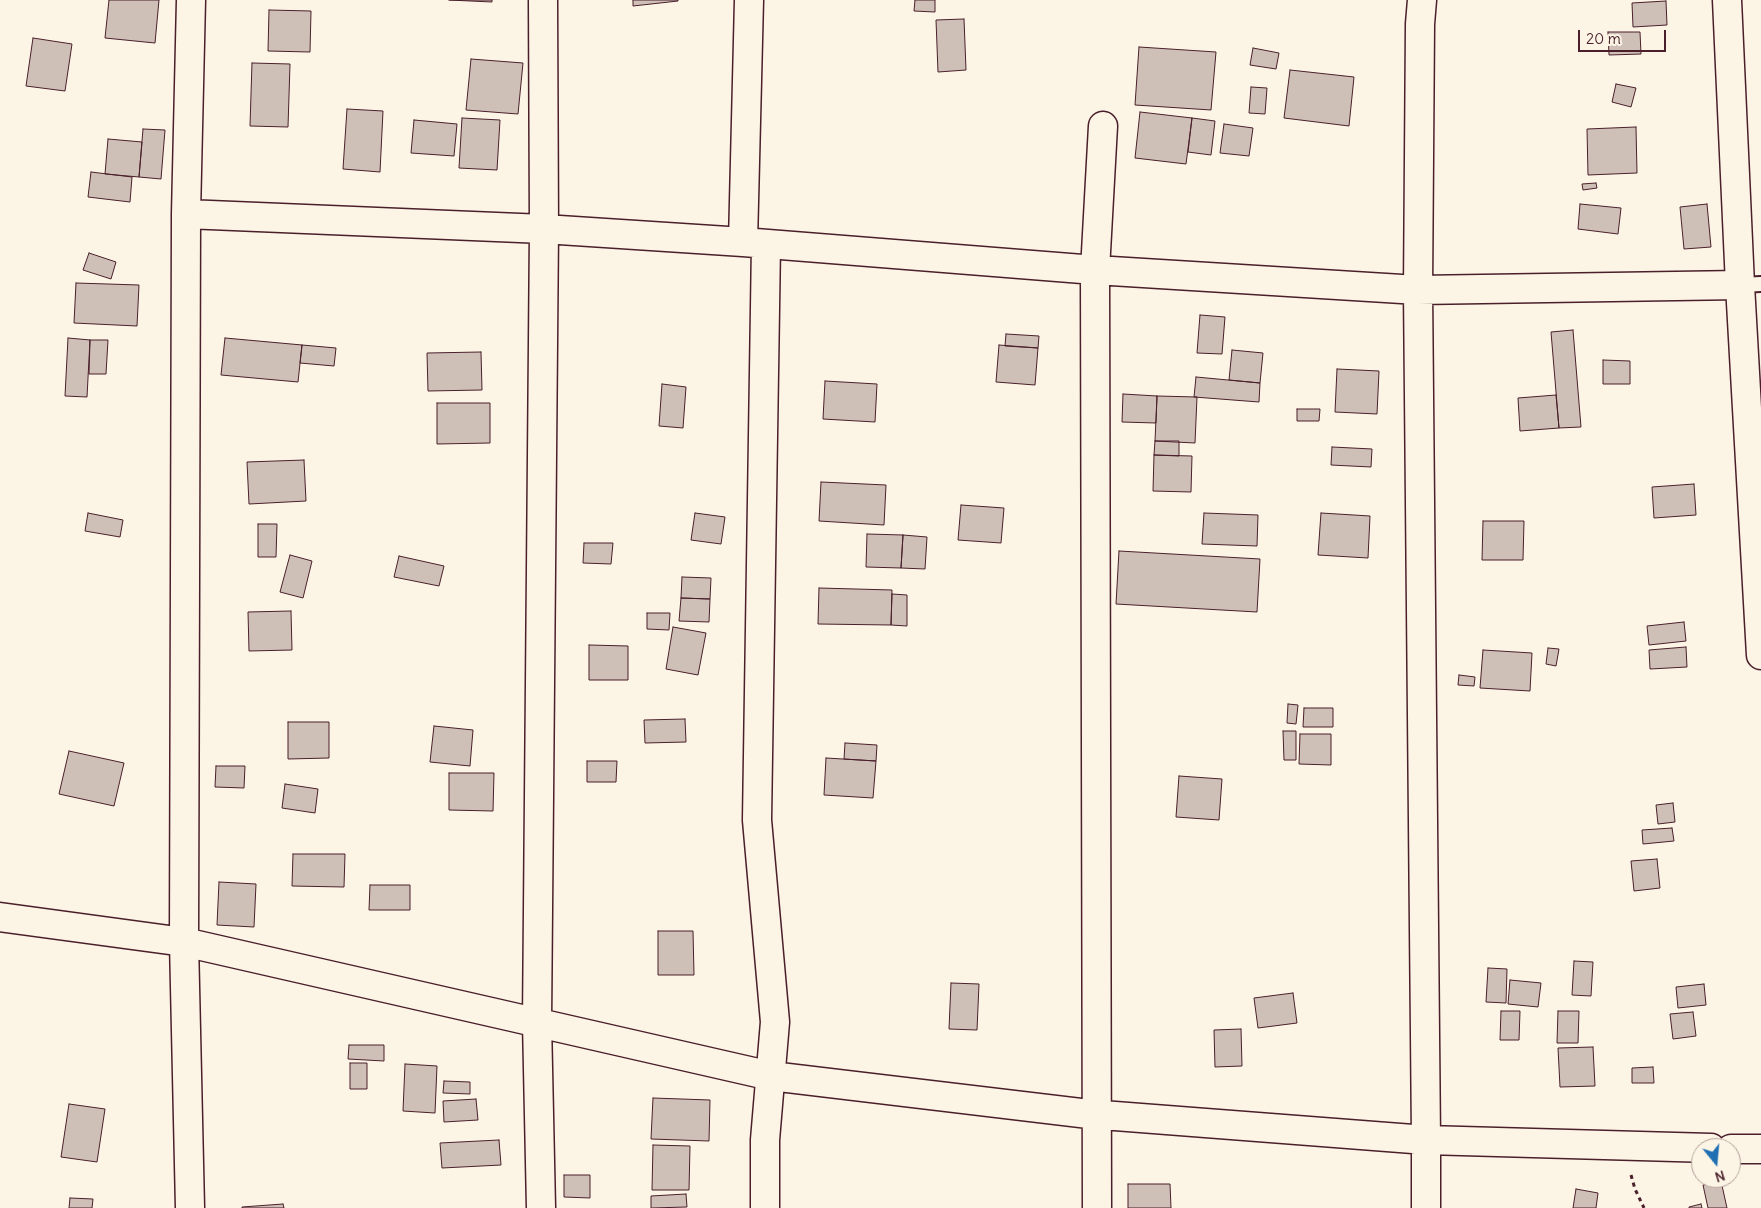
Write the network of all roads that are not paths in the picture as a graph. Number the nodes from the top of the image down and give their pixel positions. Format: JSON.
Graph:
{"nodes":[{"id":1,"x":191,"y":0,"type":"edge"},
{"id":2,"x":543,"y":0,"type":"edge"},
{"id":3,"x":749,"y":0,"type":"edge"},
{"id":4,"x":1422,"y":0,"type":"edge"},
{"id":5,"x":1727,"y":0,"type":"edge"},
{"id":6,"x":1103,"y":126,"type":"dead end"},
{"id":7,"x":186,"y":214,"type":"junction"},
{"id":8,"x":544,"y":229,"type":"junction"},
{"id":9,"x":754,"y":243,"type":"junction"},
{"id":10,"x":1095,"y":270,"type":"junction"},
{"id":11,"x":1751,"y":285,"type":"edge"},
{"id":12,"x":1418,"y":290,"type":"junction"},
{"id":13,"x":1760,"y":610,"type":"edge"},
{"id":14,"x":1761,"y":655,"type":"edge"},
{"id":15,"x":0,"y":917,"type":"edge"},
{"id":16,"x":184,"y":942,"type":"junction"},
{"id":17,"x":537,"y":1022,"type":"junction"},
{"id":18,"x":771,"y":1076,"type":"junction"},
{"id":19,"x":1098,"y":1114,"type":"junction"},
{"id":20,"x":1426,"y":1140,"type":"junction"},
{"id":21,"x":1691,"y":1148,"type":"edge"},
{"id":22,"x":1741,"y":1149,"type":"edge"},
{"id":23,"x":1761,"y":1149,"type":"edge"},
{"id":24,"x":190,"y":1208,"type":"edge"},
{"id":25,"x":541,"y":1208,"type":"edge"},
{"id":26,"x":765,"y":1208,"type":"edge"},
{"id":27,"x":1097,"y":1208,"type":"edge"},
{"id":28,"x":1426,"y":1208,"type":"edge"}],
"edges":[{"from":1,"to":7,"type":"street"},
{"from":2,"to":8,"type":"street"},
{"from":3,"to":9,"type":"street"},
{"from":4,"to":12,"type":"street"},
{"from":5,"to":11,"type":"street"},
{"from":6,"to":10,"type":"street"},
{"from":7,"to":8,"type":"street"},
{"from":7,"to":16,"type":"street"},
{"from":8,"to":9,"type":"street"},
{"from":8,"to":17,"type":"street"},
{"from":9,"to":10,"type":"street"},
{"from":9,"to":18,"type":"street"},
{"from":10,"to":12,"type":"street"},
{"from":10,"to":19,"type":"street"},
{"from":11,"to":12,"type":"street"},
{"from":11,"to":13,"type":"street"},
{"from":12,"to":20,"type":"street"},
{"from":13,"to":14,"type":"street"},
{"from":15,"to":16,"type":"street"},
{"from":16,"to":17,"type":"street"},
{"from":16,"to":24,"type":"street"},
{"from":17,"to":18,"type":"street"},
{"from":17,"to":25,"type":"street"},
{"from":18,"to":19,"type":"street"},
{"from":18,"to":26,"type":"street"},
{"from":19,"to":20,"type":"street"},
{"from":19,"to":27,"type":"street"},
{"from":20,"to":21,"type":"street"},
{"from":20,"to":28,"type":"street"},
{"from":22,"to":23,"type":"street"}]}
